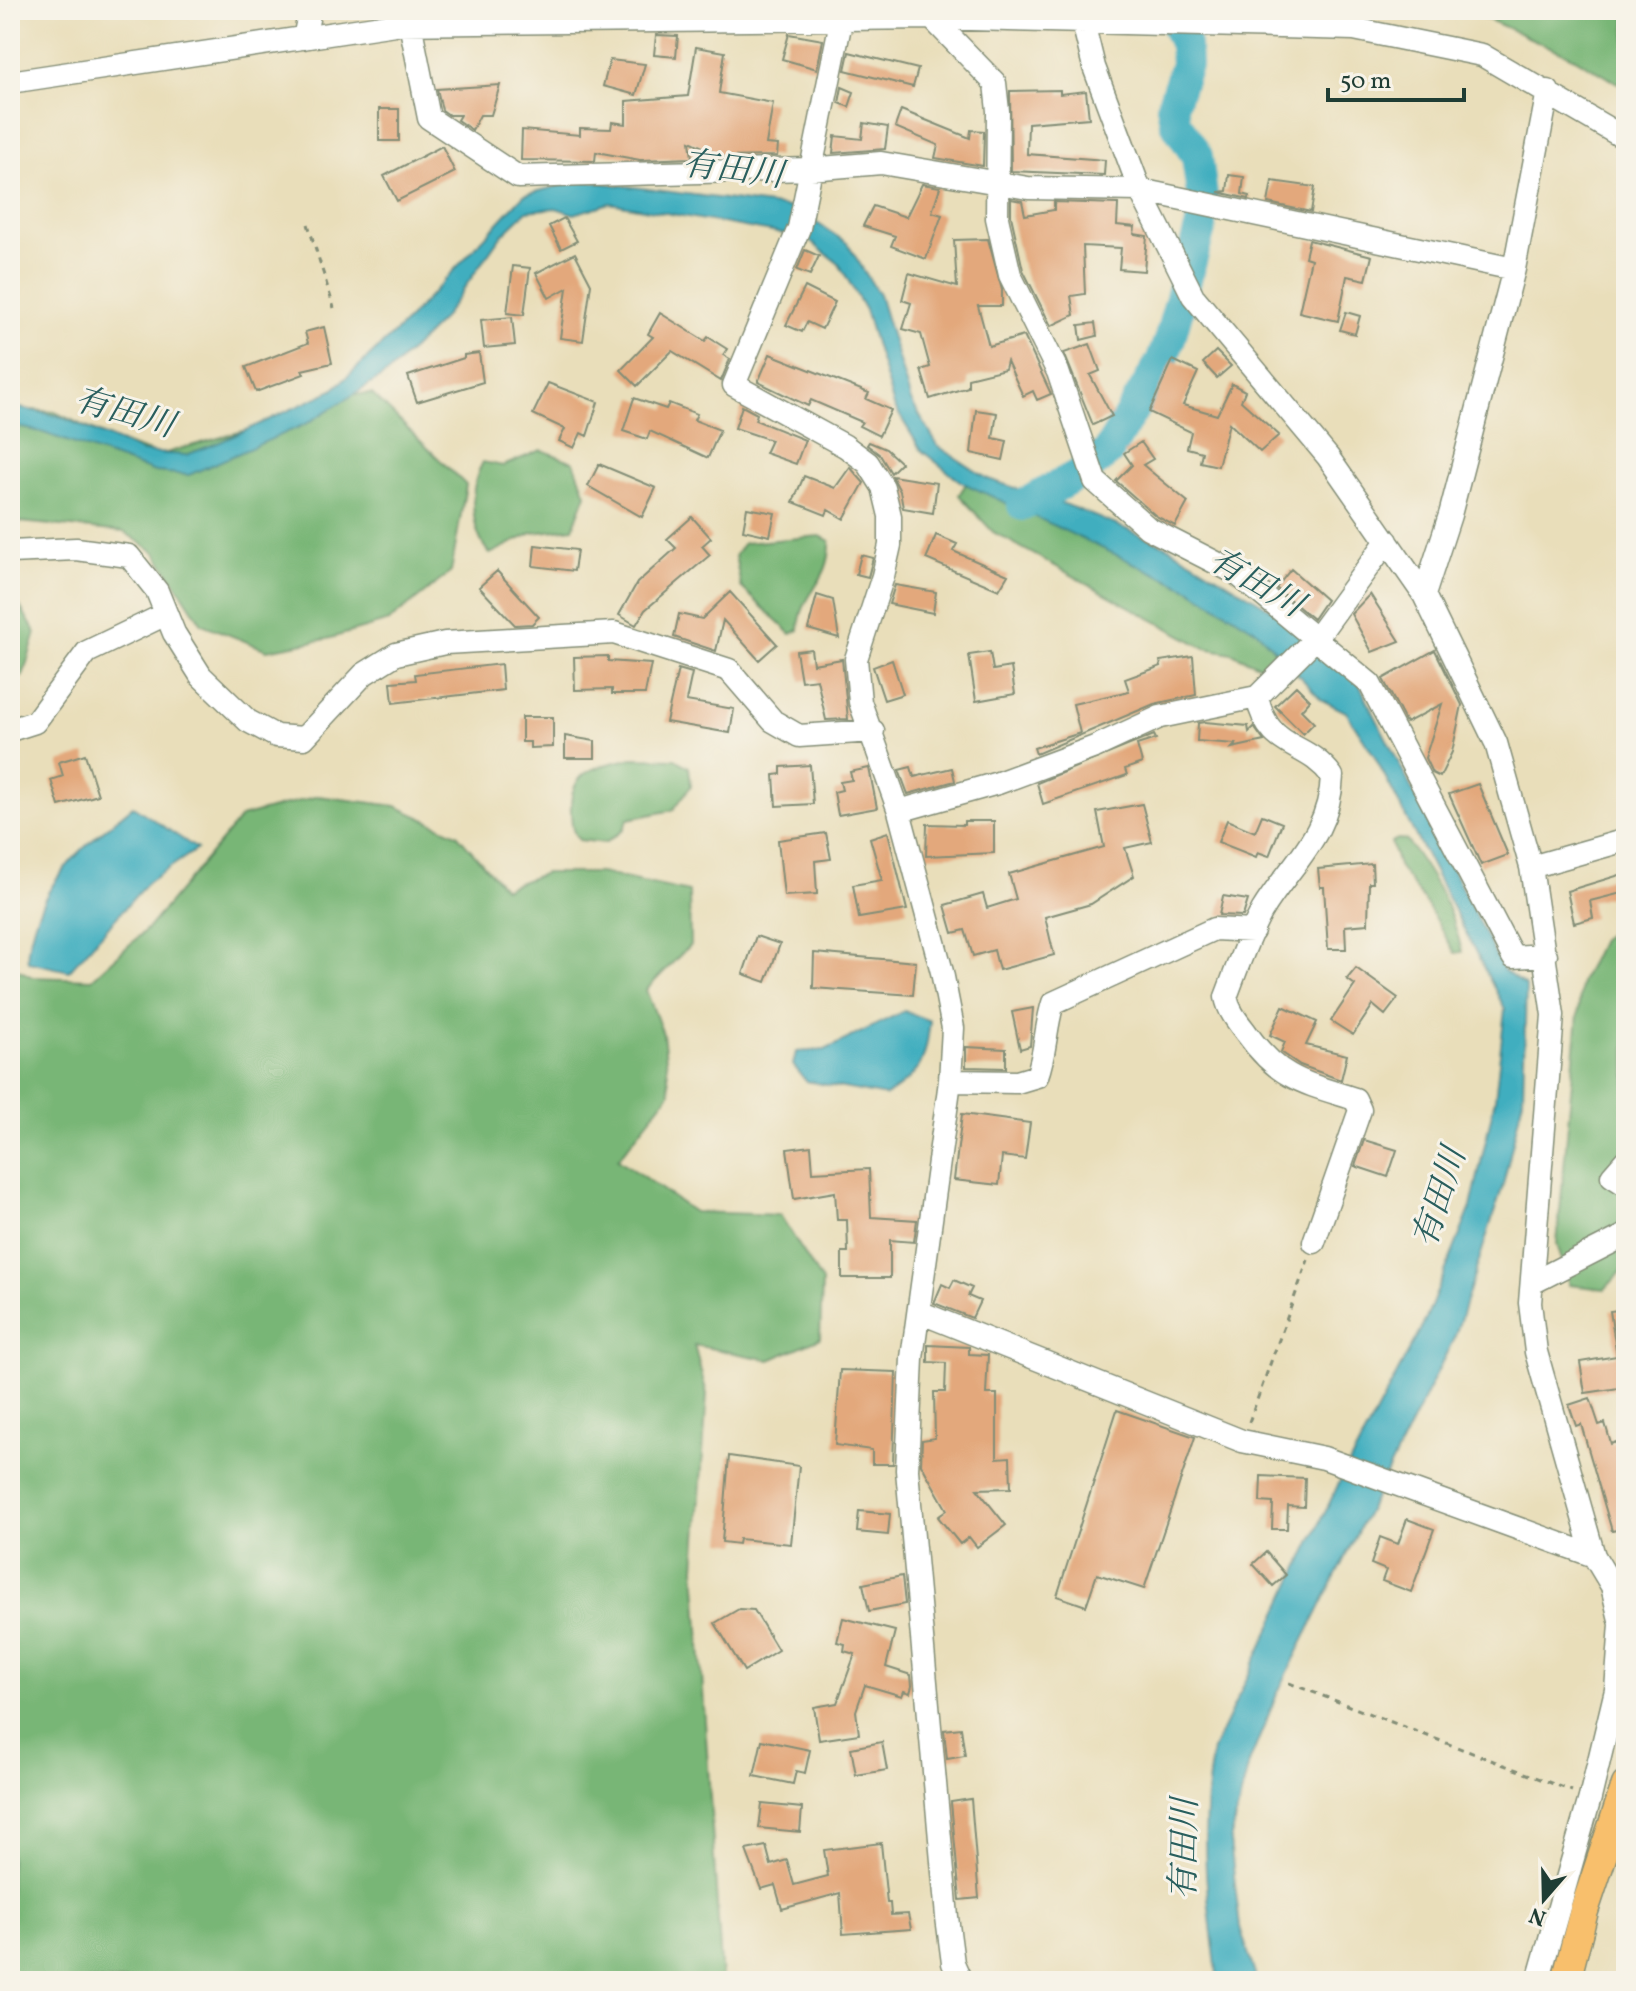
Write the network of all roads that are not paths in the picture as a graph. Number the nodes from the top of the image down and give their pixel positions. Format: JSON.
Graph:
{"nodes":[{"id":1,"x":310,"y":10,"type":"edge"},
{"id":2,"x":933,"y":14,"type":"edge"},
{"id":3,"x":1081,"y":15,"type":"edge"},
{"id":4,"x":841,"y":21,"type":"junction"},
{"id":5,"x":410,"y":23,"type":"junction"},
{"id":6,"x":304,"y":38,"type":"junction"},
{"id":7,"x":10,"y":82,"type":"edge"},
{"id":8,"x":1548,"y":91,"type":"junction"},
{"id":9,"x":1626,"y":139,"type":"edge"},
{"id":10,"x":810,"y":169,"type":"junction"},
{"id":11,"x":995,"y":182,"type":"junction"},
{"id":12,"x":1140,"y":190,"type":"junction"},
{"id":13,"x":1514,"y":269,"type":"junction"},
{"id":14,"x":1387,"y":541,"type":"junction"},
{"id":15,"x":10,"y":552,"type":"edge"},
{"id":16,"x":1424,"y":595,"type":"junction"},
{"id":17,"x":166,"y":614,"type":"junction"},
{"id":18,"x":1317,"y":637,"type":"junction"},
{"id":19,"x":1257,"y":697,"type":"junction"},
{"id":20,"x":10,"y":730,"type":"edge"},
{"id":21,"x":873,"y":731,"type":"junction"},
{"id":22,"x":899,"y":811,"type":"junction"},
{"id":23,"x":1626,"y":840,"type":"edge"},
{"id":24,"x":1531,"y":867,"type":"junction"},
{"id":25,"x":1253,"y":931,"type":"junction"},
{"id":26,"x":1546,"y":955,"type":"junction"},
{"id":27,"x":950,"y":1081,"type":"junction"},
{"id":28,"x":1626,"y":1160,"type":"edge"},
{"id":29,"x":1626,"y":1185,"type":"edge"},
{"id":30,"x":1626,"y":1235,"type":"edge"},
{"id":31,"x":1314,"y":1242,"type":"road end"},
{"id":32,"x":1532,"y":1283,"type":"junction"},
{"id":33,"x":919,"y":1312,"type":"junction"},
{"id":34,"x":1594,"y":1556,"type":"junction"},
{"id":35,"x":1626,"y":1785,"type":"edge"},
{"id":36,"x":961,"y":1981,"type":"edge"},
{"id":37,"x":1538,"y":1981,"type":"edge"},
{"id":38,"x":1566,"y":1981,"type":"edge"}],
"edges":[{"from":1,"to":6,"type":"street"},
{"from":2,"to":3,"type":"street"},
{"from":2,"to":4,"type":"street"},
{"from":2,"to":11,"type":"street"},
{"from":3,"to":8,"type":"street"},
{"from":3,"to":12,"type":"street"},
{"from":4,"to":5,"type":"street"},
{"from":4,"to":10,"type":"street"},
{"from":5,"to":6,"type":"street"},
{"from":5,"to":10,"type":"street"},
{"from":6,"to":7,"type":"street"},
{"from":8,"to":9,"type":"street"},
{"from":8,"to":13,"type":"street"},
{"from":10,"to":11,"type":"street"},
{"from":10,"to":21,"type":"street"},
{"from":11,"to":12,"type":"street"},
{"from":11,"to":18,"type":"street"},
{"from":12,"to":13,"type":"street"},
{"from":12,"to":14,"type":"street"},
{"from":13,"to":16,"type":"street"},
{"from":14,"to":16,"type":"street"},
{"from":14,"to":18,"type":"street"},
{"from":15,"to":17,"type":"street"},
{"from":16,"to":24,"type":"street"},
{"from":17,"to":20,"type":"street"},
{"from":17,"to":21,"type":"street"},
{"from":18,"to":19,"type":"street"},
{"from":18,"to":26,"type":"street"},
{"from":19,"to":22,"type":"street"},
{"from":19,"to":25,"type":"street"},
{"from":21,"to":22,"type":"street"},
{"from":22,"to":27,"type":"street"},
{"from":23,"to":24,"type":"street"},
{"from":24,"to":26,"type":"street"},
{"from":25,"to":27,"type":"street"},
{"from":25,"to":31,"type":"street"},
{"from":26,"to":32,"type":"street"},
{"from":27,"to":33,"type":"street"},
{"from":28,"to":29,"type":"street"},
{"from":30,"to":32,"type":"street"},
{"from":32,"to":34,"type":"street"},
{"from":33,"to":34,"type":"street"},
{"from":33,"to":36,"type":"street"},
{"from":34,"to":37,"type":"street"},
{"from":35,"to":38,"type":"main road"}]}
